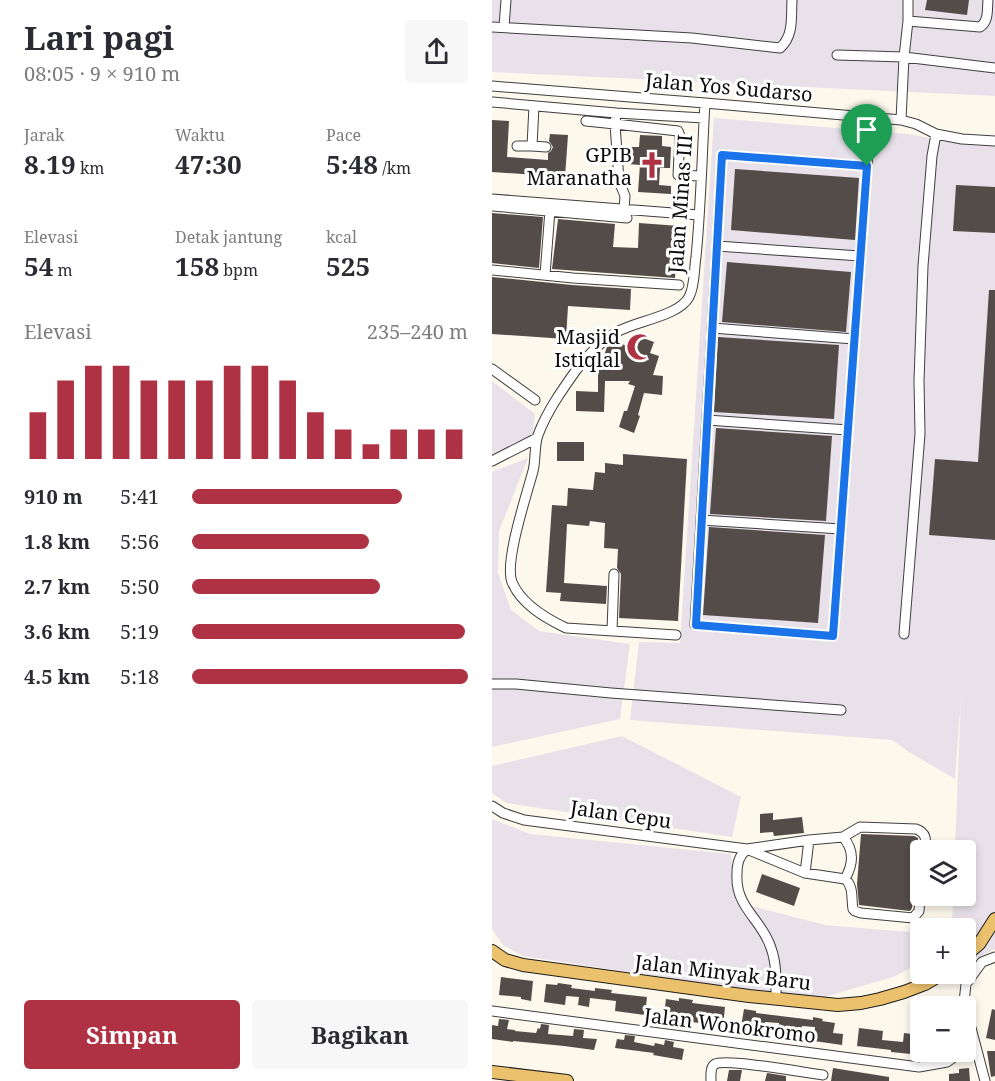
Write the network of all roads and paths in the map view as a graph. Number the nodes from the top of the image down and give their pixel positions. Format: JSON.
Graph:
{"nodes":[{"id":1,"x":506,"y":0,"type":"edge"},
{"id":2,"x":792,"y":0,"type":"edge"},
{"id":3,"x":908,"y":0,"type":"edge"},
{"id":4,"x":988,"y":0,"type":"edge"},
{"id":5,"x":908,"y":21,"type":"junction"},
{"id":6,"x":492,"y":27,"type":"edge"},
{"id":7,"x":504,"y":27,"type":"junction"},
{"id":8,"x":837,"y":55,"type":"dead end"},
{"id":9,"x":903,"y":57,"type":"junction"},
{"id":10,"x":995,"y":68,"type":"edge"},
{"id":11,"x":492,"y":86,"type":"edge"},
{"id":12,"x":492,"y":102,"type":"edge"},
{"id":13,"x":705,"y":103,"type":"junction"},
{"id":14,"x":534,"y":106,"type":"junction"},
{"id":15,"x":616,"y":113,"type":"junction"},
{"id":16,"x":870,"y":117,"type":"junction"},
{"id":17,"x":704,"y":118,"type":"junction"},
{"id":18,"x":902,"y":120,"type":"junction"},
{"id":19,"x":586,"y":121,"type":"dead end"},
{"id":20,"x":615,"y":124,"type":"junction"},
{"id":21,"x":936,"y":134,"type":"junction"},
{"id":22,"x":995,"y":141,"type":"edge"},
{"id":23,"x":517,"y":146,"type":"dead end"},
{"id":24,"x":532,"y":146,"type":"junction"},
{"id":25,"x":546,"y":147,"type":"dead end"},
{"id":26,"x":867,"y":166,"type":"junction"},
{"id":27,"x":701,"y":176,"type":"junction"},
{"id":28,"x":492,"y":199,"type":"edge"},
{"id":29,"x":492,"y":206,"type":"edge"},
{"id":30,"x":550,"y":210,"type":"junction"},
{"id":31,"x":625,"y":214,"type":"junction"},
{"id":32,"x":699,"y":214,"type":"junction"},
{"id":33,"x":717,"y":246,"type":"junction"},
{"id":34,"x":860,"y":256,"type":"junction"},
{"id":35,"x":492,"y":270,"type":"edge"},
{"id":36,"x":545,"y":276,"type":"junction"},
{"id":37,"x":679,"y":285,"type":"dead end"},
{"id":38,"x":712,"y":328,"type":"junction"},
{"id":39,"x":854,"y":339,"type":"junction"},
{"id":40,"x":492,"y":369,"type":"edge"},
{"id":41,"x":535,"y":400,"type":"dead end"},
{"id":42,"x":707,"y":420,"type":"junction"},
{"id":43,"x":848,"y":430,"type":"junction"},
{"id":44,"x":537,"y":438,"type":"junction"},
{"id":45,"x":492,"y":461,"type":"edge"},
{"id":46,"x":701,"y":520,"type":"junction"},
{"id":47,"x":841,"y":529,"type":"junction"},
{"id":48,"x":614,"y":574,"type":"dead end"},
{"id":49,"x":612,"y":631,"type":"junction"},
{"id":50,"x":904,"y":634,"type":"dead end"},
{"id":51,"x":676,"y":635,"type":"dead end"},
{"id":52,"x":492,"y":684,"type":"edge"},
{"id":53,"x":840,"y":710,"type":"dead end"},
{"id":54,"x":492,"y":806,"type":"edge"},
{"id":55,"x":843,"y":837,"type":"junction"},
{"id":56,"x":809,"y":840,"type":"junction"},
{"id":57,"x":926,"y":840,"type":"edge"},
{"id":58,"x":747,"y":849,"type":"junction"},
{"id":59,"x":805,"y":873,"type":"junction"},
{"id":60,"x":845,"y":879,"type":"junction"},
{"id":61,"x":919,"y":906,"type":"edge"},
{"id":62,"x":995,"y":919,"type":"edge"},
{"id":63,"x":976,"y":947,"type":"edge"},
{"id":64,"x":494,"y":949,"type":"edge"},
{"id":65,"x":995,"y":957,"type":"edge"},
{"id":66,"x":925,"y":984,"type":"edge"},
{"id":67,"x":965,"y":996,"type":"edge"},
{"id":68,"x":776,"y":999,"type":"junction"},
{"id":69,"x":492,"y":1011,"type":"edge"},
{"id":70,"x":976,"y":1044,"type":"edge"},
{"id":71,"x":947,"y":1062,"type":"edge"},
{"id":72,"x":492,"y":1072,"type":"edge"},
{"id":73,"x":823,"y":1075,"type":"dead end"},
{"id":74,"x":567,"y":1081,"type":"edge"},
{"id":75,"x":711,"y":1081,"type":"edge"},
{"id":76,"x":985,"y":1081,"type":"edge"}],
"edges":[{"from":1,"to":7,"type":"street"},
{"from":2,"to":7,"type":"street"},
{"from":3,"to":5,"type":"street"},
{"from":4,"to":5,"type":"street"},
{"from":5,"to":9,"type":"street"},
{"from":6,"to":7,"type":"street"},
{"from":8,"to":9,"type":"street"},
{"from":9,"to":10,"type":"street"},
{"from":9,"to":18,"type":"street"},
{"from":11,"to":13,"type":"street","name":"Jalan Yos Sudarso"},
{"from":12,"to":14,"type":"street"},
{"from":13,"to":16,"type":"street","name":"Jalan Yos Sudarso"},
{"from":13,"to":17,"type":"street","name":"Jalan Minas III"},
{"from":14,"to":15,"type":"street"},
{"from":14,"to":24,"type":"street"},
{"from":15,"to":17,"type":"street"},
{"from":15,"to":20,"type":"street"},
{"from":16,"to":18,"type":"street","name":"Jalan Yos Sudarso"},
{"from":16,"to":26,"type":"street"},
{"from":17,"to":27,"type":"street","name":"Jalan Minas III"},
{"from":18,"to":21,"type":"street","name":"Jalan Yos Sudarso"},
{"from":19,"to":20,"type":"street"},
{"from":20,"to":27,"type":"street"},
{"from":20,"to":31,"type":"street"},
{"from":21,"to":22,"type":"street","name":"Jalan Yos Sudarso"},
{"from":21,"to":50,"type":"street"},
{"from":23,"to":24,"type":"street"},
{"from":24,"to":25,"type":"street"},
{"from":26,"to":33,"type":"street"},
{"from":26,"to":34,"type":"street"},
{"from":27,"to":32,"type":"street","name":"Jalan Minas III"},
{"from":28,"to":31,"type":"street"},
{"from":29,"to":30,"type":"street"},
{"from":30,"to":31,"type":"street"},
{"from":30,"to":36,"type":"street"},
{"from":31,"to":32,"type":"street"},
{"from":32,"to":44,"type":"street","name":"Jalan Minas III"},
{"from":33,"to":34,"type":"street"},
{"from":33,"to":38,"type":"street"},
{"from":34,"to":39,"type":"street"},
{"from":35,"to":36,"type":"street"},
{"from":36,"to":37,"type":"street"},
{"from":38,"to":39,"type":"street"},
{"from":38,"to":42,"type":"street"},
{"from":39,"to":43,"type":"street"},
{"from":40,"to":41,"type":"street"},
{"from":42,"to":43,"type":"street"},
{"from":42,"to":46,"type":"street"},
{"from":43,"to":47,"type":"street"},
{"from":44,"to":45,"type":"street"},
{"from":44,"to":49,"type":"street"},
{"from":46,"to":47,"type":"street"},
{"from":46,"to":47,"type":"street"},
{"from":48,"to":49,"type":"street"},
{"from":49,"to":51,"type":"street"},
{"from":52,"to":53,"type":"street"},
{"from":54,"to":58,"type":"street","name":"Jalan Cepu"},
{"from":55,"to":56,"type":"street","name":"Jalan Cepu"},
{"from":55,"to":57,"type":"street","name":"Jalan Cepu"},
{"from":55,"to":60,"type":"street"},
{"from":56,"to":58,"type":"street","name":"Jalan Cepu"},
{"from":56,"to":59,"type":"street"},
{"from":58,"to":59,"type":"street","name":"Jalan Cepu"},
{"from":58,"to":68,"type":"street"},
{"from":59,"to":60,"type":"street","name":"Jalan Cepu"},
{"from":60,"to":61,"type":"street"},
{"from":62,"to":63,"type":"main road"},
{"from":64,"to":68,"type":"main road","name":"Jalan Minyak Baru"},
{"from":65,"to":67,"type":"street"},
{"from":66,"to":68,"type":"main road","name":"Jalan Minyak Baru"},
{"from":69,"to":71,"type":"street","name":"Jalan Wonokromo"},
{"from":70,"to":76,"type":"street"},
{"from":72,"to":74,"type":"main road"},
{"from":73,"to":75,"type":"street"}]}
